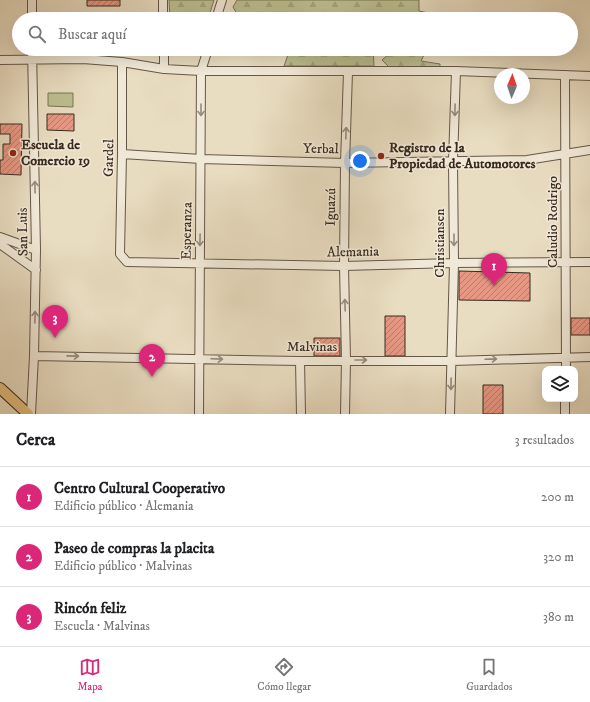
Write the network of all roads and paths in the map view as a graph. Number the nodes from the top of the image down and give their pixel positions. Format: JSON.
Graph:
{"nodes":[{"id":1,"x":32,"y":0,"type":"edge"},
{"id":2,"x":163,"y":0,"type":"edge"},
{"id":3,"x":222,"y":0,"type":"edge"},
{"id":4,"x":32,"y":12,"type":"edge"},
{"id":5,"x":163,"y":12,"type":"edge"},
{"id":6,"x":218,"y":12,"type":"edge"},
{"id":7,"x":32,"y":56,"type":"edge"},
{"id":8,"x":164,"y":56,"type":"edge"},
{"id":9,"x":206,"y":56,"type":"edge"},
{"id":10,"x":0,"y":60,"type":"edge"},
{"id":11,"x":32,"y":60,"type":"junction"},
{"id":12,"x":122,"y":62,"type":"junction"},
{"id":13,"x":164,"y":69,"type":"junction"},
{"id":14,"x":201,"y":71,"type":"junction"},
{"id":15,"x":456,"y":71,"type":"junction"},
{"id":16,"x":348,"y":72,"type":"junction"},
{"id":17,"x":565,"y":75,"type":"junction"},
{"id":18,"x":590,"y":76,"type":"edge"},
{"id":19,"x":590,"y":150,"type":"edge"},
{"id":20,"x":122,"y":154,"type":"junction"},
{"id":21,"x":566,"y":154,"type":"junction"},
{"id":22,"x":201,"y":159,"type":"junction"},
{"id":23,"x":453,"y":161,"type":"junction"},
{"id":24,"x":345,"y":163,"type":"junction"},
{"id":25,"x":0,"y":237,"type":"edge"},
{"id":26,"x":0,"y":244,"type":"edge"},
{"id":27,"x":36,"y":250,"type":"junction"},
{"id":28,"x":120,"y":254,"type":"joint"},
{"id":29,"x":590,"y":262,"type":"edge"},
{"id":30,"x":200,"y":263,"type":"junction"},
{"id":31,"x":454,"y":263,"type":"junction"},
{"id":32,"x":566,"y":263,"type":"junction"},
{"id":33,"x":344,"y":266,"type":"junction"},
{"id":34,"x":36,"y":270,"type":"junction"},
{"id":35,"x":34,"y":356,"type":"junction"},
{"id":36,"x":566,"y":357,"type":"junction"},
{"id":37,"x":590,"y":357,"type":"edge"},
{"id":38,"x":200,"y":358,"type":"junction"},
{"id":39,"x":346,"y":360,"type":"junction"},
{"id":40,"x":300,"y":361,"type":"junction"},
{"id":41,"x":452,"y":361,"type":"junction"},
{"id":42,"x":566,"y":366,"type":"edge"},
{"id":43,"x":0,"y":388,"type":"edge"},
{"id":44,"x":565,"y":402,"type":"edge"},
{"id":45,"x":29,"y":414,"type":"edge"},
{"id":46,"x":199,"y":414,"type":"edge"},
{"id":47,"x":300,"y":414,"type":"edge"},
{"id":48,"x":345,"y":414,"type":"edge"},
{"id":49,"x":450,"y":414,"type":"edge"},
{"id":50,"x":565,"y":414,"type":"edge"}],
"edges":[{"from":1,"to":4,"type":"street"},
{"from":2,"to":5,"type":"street"},
{"from":3,"to":6,"type":"street"},
{"from":7,"to":11,"type":"street","name":"San Luis"},
{"from":8,"to":13,"type":"street"},
{"from":9,"to":14,"type":"street","name":"Esperanza"},
{"from":10,"to":11,"type":"street"},
{"from":11,"to":12,"type":"street"},
{"from":27,"to":11,"type":"street","name":"San Luis","one_way":true},
{"from":12,"to":13,"type":"street"},
{"from":12,"to":20,"type":"street","name":"Gardel"},
{"from":13,"to":14,"type":"street"},
{"from":14,"to":16,"type":"street"},
{"from":14,"to":22,"type":"street","name":"Esperanza","one_way":true},
{"from":15,"to":16,"type":"street"},
{"from":15,"to":17,"type":"street"},
{"from":15,"to":23,"type":"street","name":"Christiansen","one_way":true},
{"from":24,"to":16,"type":"street","name":"Iguazú","one_way":true},
{"from":17,"to":18,"type":"street"},
{"from":17,"to":21,"type":"street","name":"Caludio Rodrigo"},
{"from":19,"to":21,"type":"street","name":"Yerbal"},
{"from":20,"to":22,"type":"street","name":"Yerbal"},
{"from":20,"to":28,"type":"street","name":"Gardel"},
{"from":21,"to":23,"type":"street","name":"Yerbal"},
{"from":21,"to":32,"type":"street","name":"Caludio Rodrigo"},
{"from":22,"to":24,"type":"street","name":"Yerbal"},
{"from":22,"to":30,"type":"street","name":"Esperanza","one_way":true},
{"from":23,"to":24,"type":"street","name":"Yerbal"},
{"from":23,"to":31,"type":"street","name":"Christiansen","one_way":true},
{"from":24,"to":33,"type":"street","name":"Iguazú"},
{"from":25,"to":27,"type":"street"},
{"from":26,"to":34,"type":"street"},
{"from":27,"to":34,"type":"street","name":"San Luis"},
{"from":28,"to":30,"type":"street","name":"Alemania"},
{"from":29,"to":32,"type":"street","name":"Alemania"},
{"from":30,"to":33,"type":"street","name":"Alemania"},
{"from":30,"to":38,"type":"street","name":"Esperanza"},
{"from":31,"to":32,"type":"street","name":"Alemania"},
{"from":31,"to":33,"type":"street","name":"Alemania"},
{"from":31,"to":41,"type":"street","name":"Christiansen"},
{"from":32,"to":36,"type":"street","name":"Caludio Rodrigo"},
{"from":39,"to":33,"type":"street","name":"Iguazú","one_way":true},
{"from":35,"to":34,"type":"street","name":"San Luis","one_way":true},
{"from":35,"to":38,"type":"street","name":"Malvinas","one_way":true},
{"from":35,"to":45,"type":"street","name":"San Luis"},
{"from":36,"to":37,"type":"street","name":"Malvinas"},
{"from":41,"to":36,"type":"street","name":"Malvinas","one_way":true},
{"from":36,"to":42,"type":"street","name":"Caludio Rodrigo"},
{"from":38,"to":40,"type":"street","name":"Malvinas","one_way":true},
{"from":38,"to":46,"type":"street","name":"Esperanza"},
{"from":39,"to":40,"type":"street","name":"Malvinas"},
{"from":39,"to":41,"type":"street","name":"Malvinas","one_way":true},
{"from":39,"to":48,"type":"street","name":"Iguazú"},
{"from":40,"to":47,"type":"street"},
{"from":41,"to":49,"type":"street","name":"Christiansen","one_way":true},
{"from":43,"to":45,"type":"main road"},
{"from":44,"to":50,"type":"street"}]}
